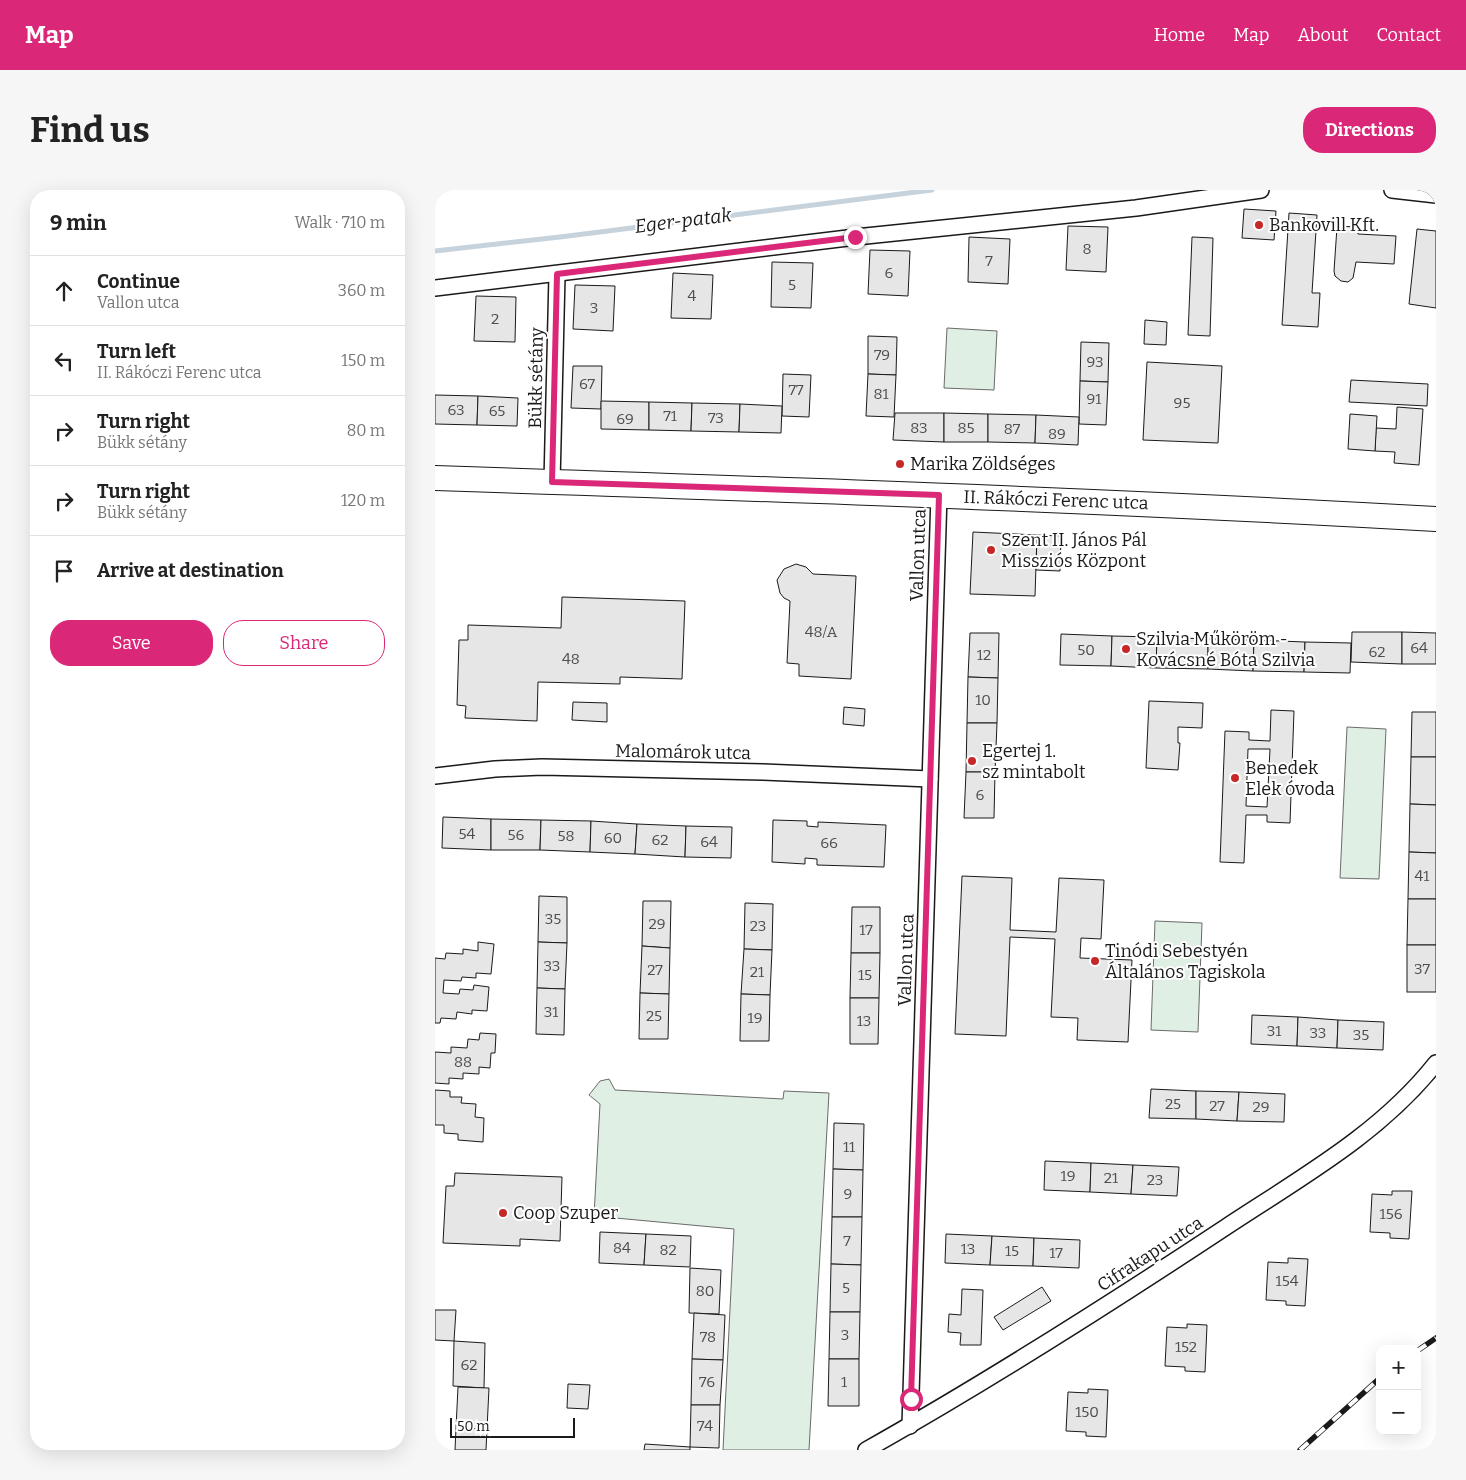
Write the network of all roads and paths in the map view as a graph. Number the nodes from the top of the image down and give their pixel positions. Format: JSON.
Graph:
{"nodes":[{"id":1,"x":1261,"y":190,"type":"edge"},
{"id":2,"x":1392,"y":190,"type":"edge"},
{"id":3,"x":1436,"y":195,"type":"edge"},
{"id":4,"x":557,"y":274,"type":"junction"},
{"id":5,"x":435,"y":288,"type":"edge"},
{"id":6,"x":435,"y":478,"type":"edge"},
{"id":7,"x":552,"y":482,"type":"junction"},
{"id":8,"x":939,"y":495,"type":"junction"},
{"id":9,"x":1436,"y":519,"type":"edge"},
{"id":10,"x":435,"y":776,"type":"edge"},
{"id":11,"x":930,"y":779,"type":"junction"},
{"id":12,"x":1436,"y":1064,"type":"edge"},
{"id":13,"x":910,"y":1426,"type":"junction"},
{"id":14,"x":866,"y":1450,"type":"edge"}],
"edges":[{"from":1,"to":4,"type":"street"},
{"from":2,"to":3,"type":"street"},
{"from":4,"to":5,"type":"street"},
{"from":4,"to":7,"type":"street","name":"Bükk sétány"},
{"from":6,"to":7,"type":"main road","name":"II. Rákóczi Ferenc utca"},
{"from":7,"to":8,"type":"main road","name":"II. Rákóczi Ferenc utca"},
{"from":8,"to":9,"type":"main road","name":"II. Rákóczi Ferenc utca"},
{"from":8,"to":11,"type":"street","name":"Vallon utca"},
{"from":10,"to":11,"type":"street","name":"Malomárok utca"},
{"from":11,"to":13,"type":"street","name":"Vallon utca"},
{"from":12,"to":13,"type":"street","name":"Cifrakapu utca"},
{"from":13,"to":14,"type":"street","name":"Cifrakapu utca"}]}
